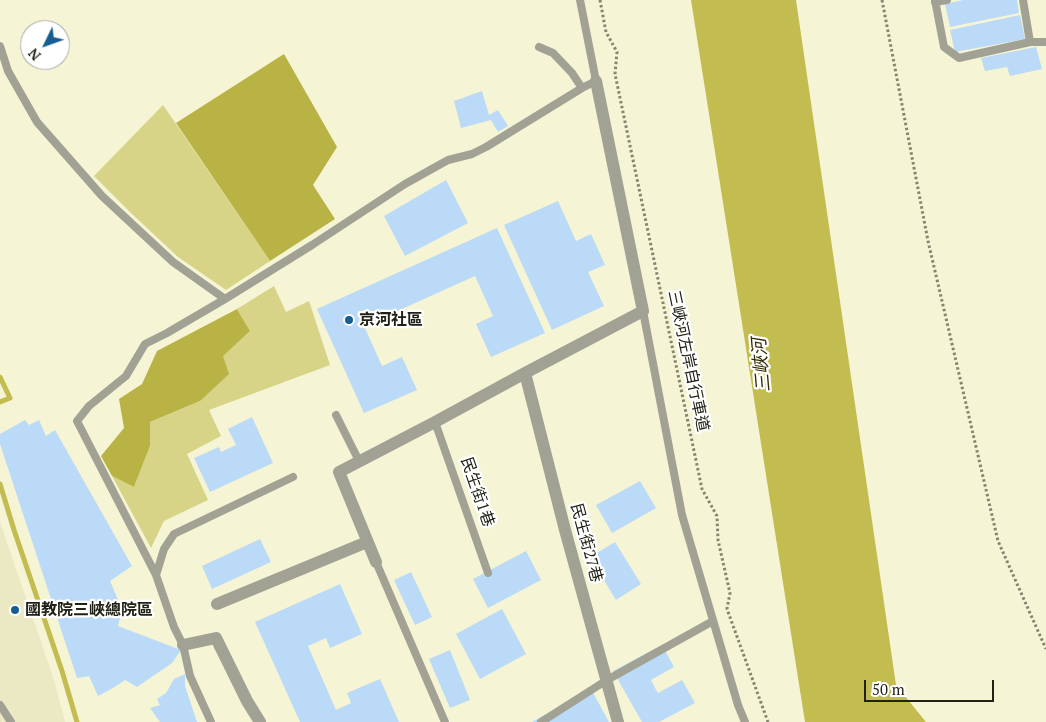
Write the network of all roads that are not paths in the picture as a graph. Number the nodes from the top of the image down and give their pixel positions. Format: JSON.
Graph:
{"nodes":[{"id":1,"x":580,"y":0,"type":"edge"},
{"id":2,"x":947,"y":0,"type":"edge"},
{"id":3,"x":1023,"y":0,"type":"edge"},
{"id":4,"x":935,"y":1,"type":"edge"},
{"id":5,"x":1030,"y":42,"type":"junction"},
{"id":6,"x":1046,"y":42,"type":"edge"},
{"id":7,"x":0,"y":46,"type":"edge"},
{"id":8,"x":539,"y":47,"type":"dead end"},
{"id":9,"x":596,"y":81,"type":"junction"},
{"id":10,"x":582,"y":88,"type":"junction"},
{"id":11,"x":225,"y":299,"type":"junction"},
{"id":12,"x":643,"y":311,"type":"junction"},
{"id":13,"x":525,"y":372,"type":"junction"},
{"id":14,"x":336,"y":415,"type":"dead end"},
{"id":15,"x":435,"y":422,"type":"junction"},
{"id":16,"x":359,"y":461,"type":"junction"},
{"id":17,"x":293,"y":477,"type":"dead end"},
{"id":18,"x":367,"y":542,"type":"junction"},
{"id":19,"x":376,"y":562,"type":"joint"},
{"id":20,"x":488,"y":573,"type":"dead end"},
{"id":21,"x":156,"y":575,"type":"junction"},
{"id":22,"x":217,"y":604,"type":"dead end"},
{"id":23,"x":713,"y":621,"type":"junction"},
{"id":24,"x":183,"y":645,"type":"junction"},
{"id":25,"x":607,"y":680,"type":"junction"},
{"id":26,"x":0,"y":705,"type":"edge"},
{"id":27,"x":11,"y":722,"type":"edge"},
{"id":28,"x":211,"y":722,"type":"edge"},
{"id":29,"x":260,"y":722,"type":"edge"},
{"id":30,"x":445,"y":722,"type":"edge"},
{"id":31,"x":541,"y":722,"type":"edge"},
{"id":32,"x":618,"y":722,"type":"edge"},
{"id":33,"x":745,"y":722,"type":"edge"}],
"edges":[{"from":1,"to":9,"type":"lane"},
{"from":2,"to":4,"type":"lane"},
{"from":3,"to":5,"type":"lane"},
{"from":4,"to":5,"type":"lane"},
{"from":5,"to":6,"type":"lane"},
{"from":7,"to":11,"type":"lane"},
{"from":8,"to":10,"type":"lane"},
{"from":9,"to":10,"type":"lane"},
{"from":9,"to":12,"type":"street"},
{"from":10,"to":11,"type":"lane"},
{"from":11,"to":21,"type":"lane"},
{"from":12,"to":13,"type":"street"},
{"from":12,"to":23,"type":"lane"},
{"from":13,"to":15,"type":"street"},
{"from":13,"to":25,"type":"street","name":"民生街27巷"},
{"from":14,"to":16,"type":"lane"},
{"from":15,"to":16,"type":"street"},
{"from":15,"to":20,"type":"lane","name":"民生街1巷"},
{"from":16,"to":18,"type":"street"},
{"from":17,"to":21,"type":"lane"},
{"from":18,"to":19,"type":"street"},
{"from":18,"to":22,"type":"street"},
{"from":19,"to":30,"type":"lane"},
{"from":21,"to":24,"type":"lane"},
{"from":23,"to":25,"type":"lane"},
{"from":23,"to":33,"type":"lane"},
{"from":24,"to":28,"type":"lane"},
{"from":24,"to":29,"type":"street"},
{"from":25,"to":31,"type":"lane"},
{"from":25,"to":32,"type":"street","name":"民生街27巷"},
{"from":26,"to":27,"type":"lane"}]}
